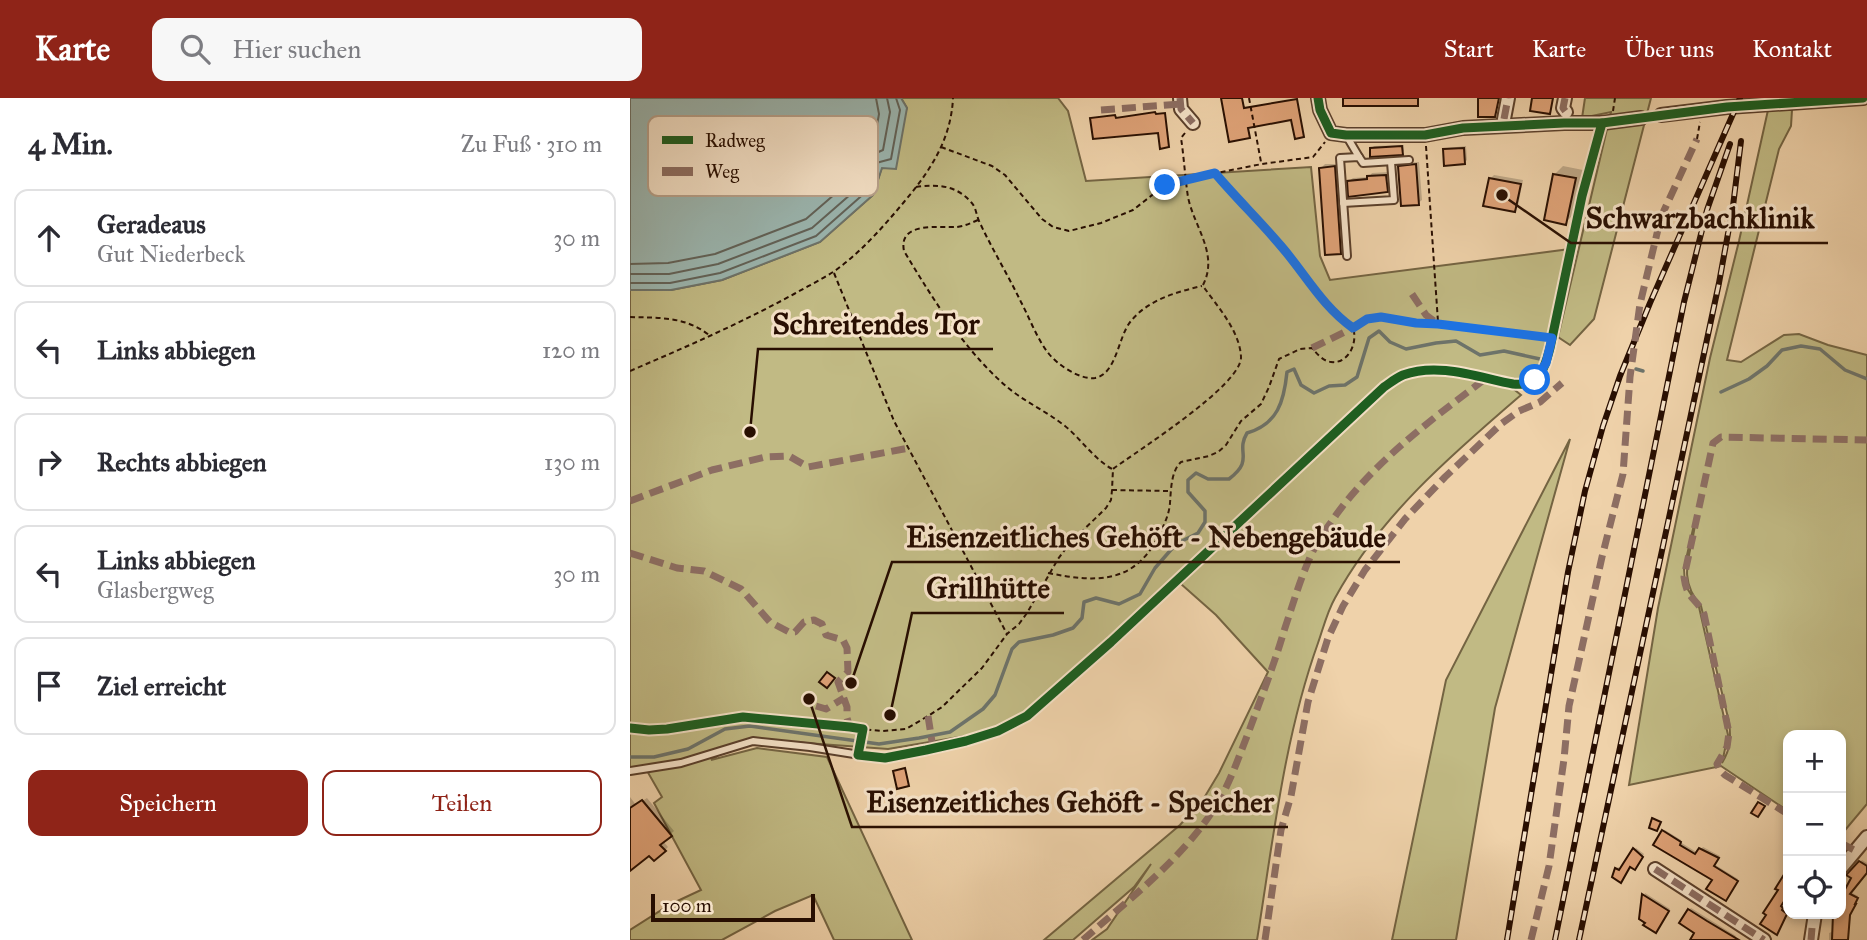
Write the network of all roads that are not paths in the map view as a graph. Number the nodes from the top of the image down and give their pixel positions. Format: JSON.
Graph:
{"nodes":[{"id":1,"x":1180,"y":98,"type":"edge"},
{"id":2,"x":1318,"y":98,"type":"edge"},
{"id":3,"x":1508,"y":98,"type":"edge"},
{"id":4,"x":1565,"y":98,"type":"edge"},
{"id":5,"x":1863,"y":98,"type":"edge"},
{"id":6,"x":1566,"y":112,"type":"dead end"},
{"id":7,"x":1661,"y":115,"type":"tunnel mouth"},
{"id":8,"x":1641,"y":118,"type":"tunnel mouth"},
{"id":9,"x":1504,"y":119,"type":"dead end"},
{"id":10,"x":1193,"y":123,"type":"road end"},
{"id":11,"x":1602,"y":123,"type":"junction"},
{"id":12,"x":1346,"y":135,"type":"junction"},
{"id":13,"x":1359,"y":157,"type":"junction"},
{"id":14,"x":1409,"y":160,"type":"dead end"},
{"id":15,"x":1391,"y":162,"type":"junction"},
{"id":16,"x":1343,"y":203,"type":"junction"},
{"id":17,"x":1347,"y":256,"type":"dead end"},
{"id":18,"x":630,"y":771,"type":"edge"},
{"id":19,"x":1867,"y":837,"type":"edge"},
{"id":20,"x":1846,"y":862,"type":"edge"},
{"id":21,"x":1655,"y":869,"type":"dead end"},
{"id":22,"x":1814,"y":919,"type":"edge"},
{"id":23,"x":1764,"y":940,"type":"edge"},
{"id":24,"x":1811,"y":940,"type":"edge"}],
"edges":[{"from":1,"to":10,"type":"street"},
{"from":2,"to":12,"type":"street"},
{"from":3,"to":9,"type":"street"},
{"from":4,"to":6,"type":"street"},
{"from":5,"to":7,"type":"street"},
{"from":8,"to":11,"type":"street"},
{"from":11,"to":12,"type":"street"},
{"from":11,"to":18,"type":"lane"},
{"from":12,"to":13,"type":"lane"},
{"from":13,"to":15,"type":"lane"},
{"from":13,"to":16,"type":"lane"},
{"from":14,"to":15,"type":"lane"},
{"from":15,"to":16,"type":"lane"},
{"from":16,"to":17,"type":"lane"},
{"from":19,"to":20,"type":"street"},
{"from":21,"to":23,"type":"street"},
{"from":22,"to":24,"type":"street"}]}
